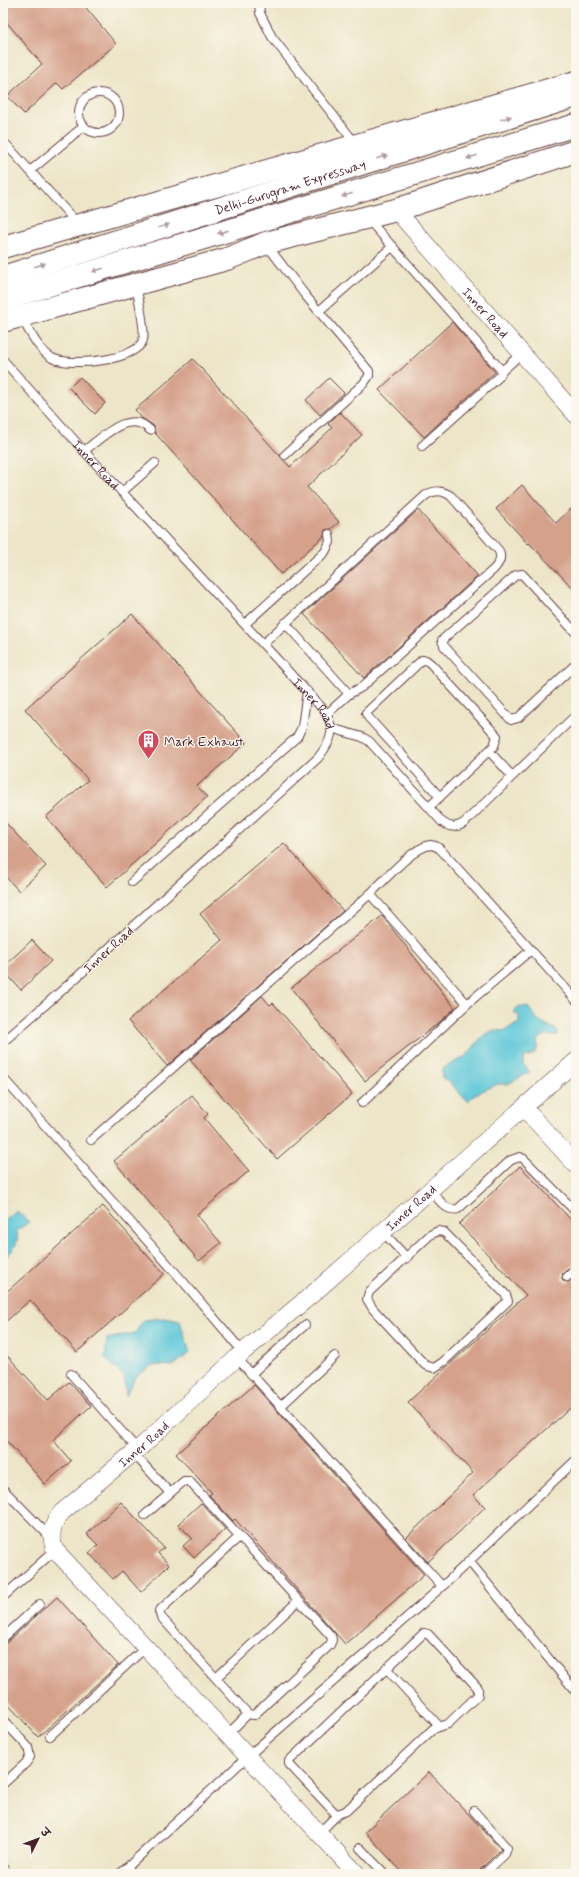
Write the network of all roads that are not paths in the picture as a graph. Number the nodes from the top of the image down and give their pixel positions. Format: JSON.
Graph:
{"nodes":[{"id":1,"x":259,"y":3,"type":"edge"},
{"id":2,"x":576,"y":82,"type":"edge"},
{"id":3,"x":576,"y":96,"type":"edge"},
{"id":4,"x":576,"y":125,"type":"edge"},
{"id":5,"x":84,"y":126,"type":"junction"},
{"id":6,"x":3,"y":141,"type":"edge"},
{"id":7,"x":356,"y":146,"type":"junction"},
{"id":8,"x":576,"y":151,"type":"edge"},
{"id":9,"x":30,"y":171,"type":"junction"},
{"id":10,"x":396,"y":210,"type":"junction"},
{"id":11,"x":367,"y":217,"type":"junction"},
{"id":12,"x":79,"y":225,"type":"junction"},
{"id":13,"x":266,"y":243,"type":"junction"},
{"id":14,"x":393,"y":246,"type":"junction"},
{"id":15,"x":3,"y":248,"type":"edge"},
{"id":16,"x":3,"y":276,"type":"edge"},
{"id":17,"x":136,"y":285,"type":"junction"},
{"id":18,"x":3,"y":299,"type":"edge"},
{"id":19,"x":319,"y":311,"type":"junction"},
{"id":20,"x":12,"y":318,"type":"edge"},
{"id":21,"x":522,"y":353,"type":"junction"},
{"id":22,"x":3,"y":360,"type":"edge"},
{"id":23,"x":502,"y":371,"type":"junction"},
{"id":24,"x":576,"y":415,"type":"edge"},
{"id":25,"x":150,"y":430,"type":"dead end"},
{"id":26,"x":422,"y":446,"type":"dead end"},
{"id":27,"x":84,"y":451,"type":"junction"},
{"id":28,"x":285,"y":455,"type":"dead end"},
{"id":29,"x":155,"y":463,"type":"dead end"},
{"id":30,"x":122,"y":492,"type":"junction"},
{"id":31,"x":329,"y":534,"type":"dead end"},
{"id":32,"x":285,"y":623,"type":"junction"},
{"id":33,"x":245,"y":624,"type":"junction"},
{"id":34,"x":576,"y":633,"type":"edge"},
{"id":35,"x":263,"y":644,"type":"junction"},
{"id":36,"x":576,"y":664,"type":"edge"},
{"id":37,"x":307,"y":692,"type":"junction"},
{"id":38,"x":350,"y":694,"type":"junction"},
{"id":39,"x":327,"y":714,"type":"junction"},
{"id":40,"x":576,"y":715,"type":"edge"},
{"id":41,"x":331,"y":728,"type":"junction"},
{"id":42,"x":386,"y":737,"type":"junction"},
{"id":43,"x":375,"y":746,"type":"junction"},
{"id":44,"x":489,"y":751,"type":"junction"},
{"id":45,"x":512,"y":776,"type":"junction"},
{"id":46,"x":440,"y":797,"type":"junction"},
{"id":47,"x":429,"y":807,"type":"junction"},
{"id":48,"x":132,"y":882,"type":"dead end"},
{"id":49,"x":370,"y":894,"type":"junction"},
{"id":50,"x":531,"y":950,"type":"junction"},
{"id":51,"x":576,"y":1000,"type":"edge"},
{"id":52,"x":467,"y":1004,"type":"junction"},
{"id":53,"x":3,"y":1042,"type":"edge"},
{"id":54,"x":576,"y":1061,"type":"edge"},
{"id":55,"x":3,"y":1078,"type":"edge"},
{"id":56,"x":362,"y":1103,"type":"dead end"},
{"id":57,"x":524,"y":1108,"type":"junction"},
{"id":58,"x":91,"y":1140,"type":"dead end"},
{"id":59,"x":576,"y":1165,"type":"edge"},
{"id":60,"x":431,"y":1190,"type":"junction"},
{"id":61,"x":576,"y":1212,"type":"edge"},
{"id":62,"x":383,"y":1232,"type":"junction"},
{"id":63,"x":407,"y":1258,"type":"junction"},
{"id":64,"x":576,"y":1269,"type":"edge"},
{"id":65,"x":567,"y":1277,"type":"dead end"},
{"id":66,"x":305,"y":1325,"type":"dead end"},
{"id":67,"x":240,"y":1355,"type":"junction"},
{"id":68,"x":335,"y":1356,"type":"dead end"},
{"id":69,"x":71,"y":1374,"type":"dead end"},
{"id":70,"x":251,"y":1374,"type":"junction"},
{"id":71,"x":281,"y":1406,"type":"junction"},
{"id":72,"x":135,"y":1451,"type":"junction"},
{"id":73,"x":576,"y":1460,"type":"edge"},
{"id":74,"x":3,"y":1489,"type":"edge"},
{"id":75,"x":170,"y":1493,"type":"junction"},
{"id":76,"x":145,"y":1515,"type":"dead end"},
{"id":77,"x":240,"y":1536,"type":"junction"},
{"id":78,"x":53,"y":1544,"type":"junction"},
{"id":79,"x":469,"y":1561,"type":"junction"},
{"id":80,"x":442,"y":1586,"type":"junction"},
{"id":81,"x":3,"y":1597,"type":"edge"},
{"id":82,"x":298,"y":1600,"type":"junction"},
{"id":83,"x":40,"y":1604,"type":"dead end"},
{"id":84,"x":3,"y":1638,"type":"edge"},
{"id":85,"x":146,"y":1647,"type":"junction"},
{"id":86,"x":386,"y":1668,"type":"junction"},
{"id":87,"x":216,"y":1678,"type":"junction"},
{"id":88,"x":576,"y":1692,"type":"edge"},
{"id":89,"x":248,"y":1714,"type":"junction"},
{"id":90,"x":3,"y":1720,"type":"edge"},
{"id":91,"x":439,"y":1726,"type":"junction"},
{"id":92,"x":227,"y":1735,"type":"junction"},
{"id":93,"x":50,"y":1736,"type":"dead end"},
{"id":94,"x":247,"y":1757,"type":"junction"},
{"id":95,"x":3,"y":1784,"type":"edge"},
{"id":96,"x":474,"y":1811,"type":"dead end"},
{"id":97,"x":338,"y":1814,"type":"junction"},
{"id":98,"x":319,"y":1833,"type":"junction"},
{"id":99,"x":360,"y":1848,"type":"dead end"},
{"id":100,"x":3,"y":1868,"type":"edge"},
{"id":101,"x":8,"y":1874,"type":"edge"},
{"id":102,"x":120,"y":1874,"type":"edge"},
{"id":103,"x":357,"y":1874,"type":"edge"},
{"id":104,"x":384,"y":1874,"type":"edge"},
{"id":105,"x":484,"y":1874,"type":"edge"}],
"edges":[{"from":1,"to":7,"type":"lane"},
{"from":2,"to":7,"type":"main road"},
{"from":16,"to":3,"type":"main road","name":"Delhi-Gurugram Expressway","one_way":true},
{"from":4,"to":18,"type":"main road","name":"Delhi-Gurugram Expressway","one_way":true},
{"from":5,"to":5,"type":"lane"},
{"from":5,"to":9,"type":"lane"},
{"from":6,"to":9,"type":"lane"},
{"from":7,"to":12,"type":"main road"},
{"from":8,"to":10,"type":"main road"},
{"from":9,"to":12,"type":"lane"},
{"from":10,"to":11,"type":"main road"},
{"from":10,"to":21,"type":"street","name":"Inner Road"},
{"from":11,"to":13,"type":"main road"},
{"from":11,"to":14,"type":"lane"},
{"from":12,"to":15,"type":"main road"},
{"from":13,"to":17,"type":"main road"},
{"from":13,"to":19,"type":"lane"},
{"from":14,"to":19,"type":"lane"},
{"from":14,"to":23,"type":"lane"},
{"from":17,"to":20,"type":"main road"},
{"from":17,"to":20,"type":"lane"},
{"from":19,"to":28,"type":"lane"},
{"from":21,"to":23,"type":"lane"},
{"from":21,"to":24,"type":"street","name":"Inner Road"},
{"from":22,"to":27,"type":"lane","name":"Inner Road"},
{"from":23,"to":26,"type":"lane"},
{"from":25,"to":27,"type":"lane"},
{"from":27,"to":30,"type":"lane","name":"Inner Road"},
{"from":29,"to":30,"type":"lane"},
{"from":30,"to":33,"type":"lane","name":"Inner Road"},
{"from":31,"to":33,"type":"lane"},
{"from":32,"to":35,"type":"lane"},
{"from":32,"to":38,"type":"lane"},
{"from":32,"to":38,"type":"lane"},
{"from":33,"to":35,"type":"lane","name":"Inner Road"},
{"from":34,"to":36,"type":"lane"},
{"from":35,"to":37,"type":"lane","name":"Inner Road"},
{"from":37,"to":39,"type":"lane","name":"Inner Road"},
{"from":37,"to":48,"type":"lane"},
{"from":38,"to":39,"type":"lane"},
{"from":39,"to":41,"type":"lane","name":"Inner Road"},
{"from":40,"to":45,"type":"lane"},
{"from":41,"to":43,"type":"lane"},
{"from":41,"to":53,"type":"lane","name":"Inner Road"},
{"from":42,"to":43,"type":"lane"},
{"from":42,"to":44,"type":"lane"},
{"from":42,"to":46,"type":"lane"},
{"from":43,"to":47,"type":"lane"},
{"from":44,"to":45,"type":"lane"},
{"from":44,"to":46,"type":"lane"},
{"from":45,"to":47,"type":"lane"},
{"from":46,"to":47,"type":"lane"},
{"from":49,"to":50,"type":"lane"},
{"from":49,"to":52,"type":"lane"},
{"from":49,"to":58,"type":"lane"},
{"from":50,"to":51,"type":"lane"},
{"from":50,"to":52,"type":"lane"},
{"from":52,"to":56,"type":"lane"},
{"from":54,"to":57,"type":"street","name":"Inner Road"},
{"from":55,"to":67,"type":"lane"},
{"from":57,"to":59,"type":"street"},
{"from":57,"to":60,"type":"street","name":"Inner Road"},
{"from":60,"to":61,"type":"lane"},
{"from":60,"to":62,"type":"street","name":"Inner Road"},
{"from":62,"to":63,"type":"lane"},
{"from":62,"to":67,"type":"street","name":"Inner Road"},
{"from":63,"to":63,"type":"lane"},
{"from":64,"to":65,"type":"lane"},
{"from":66,"to":70,"type":"lane"},
{"from":67,"to":70,"type":"lane"},
{"from":67,"to":72,"type":"street","name":"Inner Road"},
{"from":68,"to":71,"type":"lane"},
{"from":69,"to":72,"type":"lane"},
{"from":70,"to":71,"type":"lane"},
{"from":71,"to":80,"type":"lane"},
{"from":72,"to":75,"type":"lane"},
{"from":72,"to":78,"type":"street","name":"Inner Road"},
{"from":73,"to":79,"type":"lane"},
{"from":74,"to":78,"type":"lane"},
{"from":75,"to":76,"type":"lane"},
{"from":75,"to":77,"type":"lane"},
{"from":77,"to":82,"type":"lane"},
{"from":77,"to":87,"type":"lane"},
{"from":78,"to":81,"type":"lane"},
{"from":78,"to":85,"type":"street"},
{"from":79,"to":80,"type":"lane"},
{"from":79,"to":88,"type":"lane"},
{"from":80,"to":94,"type":"lane"},
{"from":82,"to":87,"type":"lane"},
{"from":82,"to":89,"type":"lane"},
{"from":83,"to":84,"type":"lane"},
{"from":85,"to":92,"type":"street"},
{"from":85,"to":93,"type":"lane"},
{"from":86,"to":91,"type":"lane"},
{"from":86,"to":91,"type":"lane"},
{"from":86,"to":97,"type":"lane"},
{"from":87,"to":89,"type":"lane"},
{"from":89,"to":92,"type":"lane"},
{"from":90,"to":95,"type":"lane"},
{"from":91,"to":97,"type":"lane"},
{"from":92,"to":94,"type":"street"},
{"from":94,"to":98,"type":"street"},
{"from":94,"to":102,"type":"lane"},
{"from":96,"to":105,"type":"lane"},
{"from":97,"to":98,"type":"lane"},
{"from":98,"to":103,"type":"street"},
{"from":99,"to":104,"type":"lane"},
{"from":100,"to":101,"type":"lane"}]}
